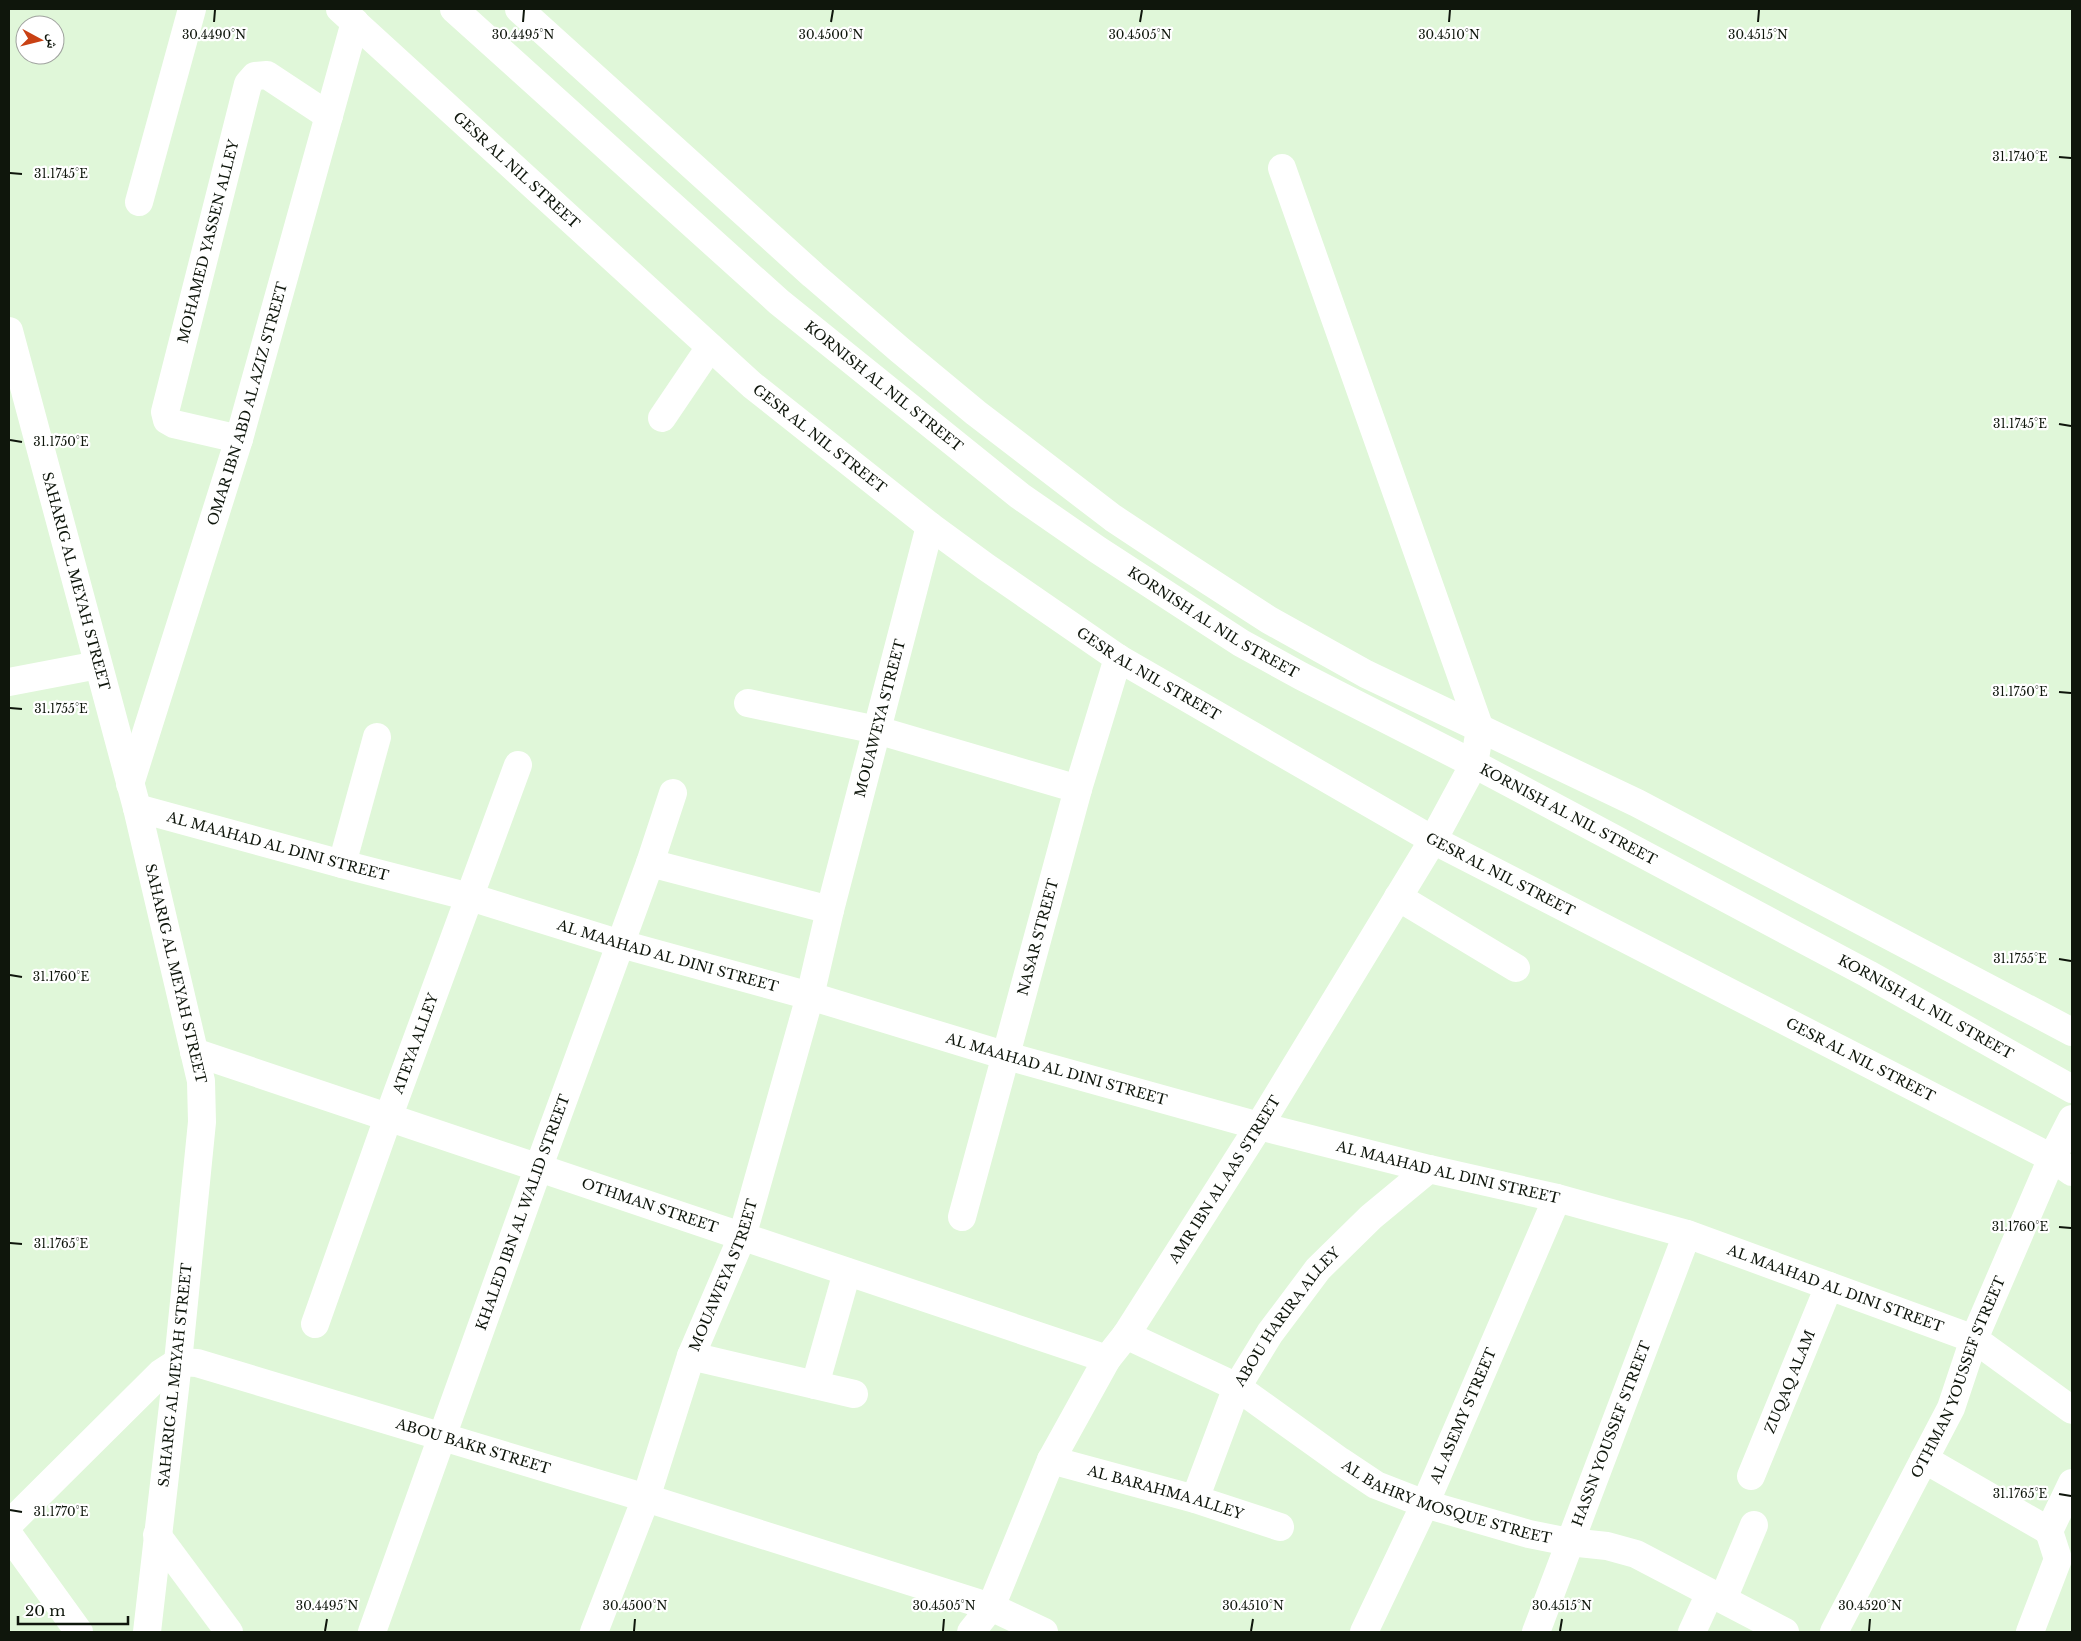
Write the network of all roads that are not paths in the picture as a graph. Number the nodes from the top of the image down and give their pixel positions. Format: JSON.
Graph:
{"nodes":[{"id":1,"x":192,"y":9,"type":"edge"},
{"id":2,"x":454,"y":9,"type":"edge"},
{"id":3,"x":519,"y":9,"type":"edge"},
{"id":4,"x":348,"y":16,"type":"edge"},
{"id":5,"x":329,"y":116,"type":"junction"},
{"id":6,"x":1282,"y":168,"type":"dead end"},
{"id":7,"x":139,"y":202,"type":"dead end"},
{"id":8,"x":9,"y":331,"type":"edge"},
{"id":9,"x":710,"y":347,"type":"junction"},
{"id":10,"x":662,"y":418,"type":"dead end"},
{"id":11,"x":239,"y":439,"type":"junction"},
{"id":12,"x":930,"y":526,"type":"junction"},
{"id":13,"x":1118,"y":658,"type":"junction"},
{"id":14,"x":98,"y":665,"type":"junction"},
{"id":15,"x":9,"y":682,"type":"edge"},
{"id":16,"x":748,"y":703,"type":"dead end"},
{"id":17,"x":1480,"y":728,"type":"junction"},
{"id":18,"x":877,"y":730,"type":"junction"},
{"id":19,"x":377,"y":737,"type":"dead end"},
{"id":20,"x":1474,"y":764,"type":"junction"},
{"id":21,"x":518,"y":765,"type":"dead end"},
{"id":22,"x":1078,"y":789,"type":"junction"},
{"id":23,"x":673,"y":793,"type":"dead end"},
{"id":24,"x":133,"y":796,"type":"junction"},
{"id":25,"x":1433,"y":840,"type":"junction"},
{"id":26,"x":650,"y":863,"type":"junction"},
{"id":27,"x":342,"y":864,"type":"junction"},
{"id":28,"x":470,"y":897,"type":"junction"},
{"id":29,"x":1398,"y":897,"type":"junction"},
{"id":30,"x":830,"y":910,"type":"junction"},
{"id":31,"x":621,"y":944,"type":"junction"},
{"id":32,"x":1516,"y":968,"type":"dead end"},
{"id":33,"x":810,"y":996,"type":"junction"},
{"id":34,"x":2072,"y":1032,"type":"edge"},
{"id":35,"x":194,"y":1052,"type":"junction"},
{"id":36,"x":1007,"y":1056,"type":"junction"},
{"id":37,"x":2072,"y":1089,"type":"edge"},
{"id":38,"x":388,"y":1118,"type":"junction"},
{"id":39,"x":2072,"y":1119,"type":"edge"},
{"id":40,"x":1259,"y":1126,"type":"junction"},
{"id":41,"x":2062,"y":1165,"type":"edge"},
{"id":42,"x":538,"y":1169,"type":"junction"},
{"id":43,"x":1429,"y":1169,"type":"junction"},
{"id":44,"x":1556,"y":1198,"type":"junction"},
{"id":45,"x":962,"y":1217,"type":"dead end"},
{"id":46,"x":1687,"y":1234,"type":"junction"},
{"id":47,"x":742,"y":1237,"type":"junction"},
{"id":48,"x":846,"y":1272,"type":"junction"},
{"id":49,"x":1829,"y":1286,"type":"junction"},
{"id":50,"x":315,"y":1324,"type":"dead end"},
{"id":51,"x":1126,"y":1335,"type":"junction"},
{"id":52,"x":1974,"y":1339,"type":"junction"},
{"id":53,"x":691,"y":1356,"type":"junction"},
{"id":54,"x":1107,"y":1359,"type":"junction"},
{"id":55,"x":178,"y":1362,"type":"junction"},
{"id":56,"x":815,"y":1385,"type":"junction"},
{"id":57,"x":1237,"y":1387,"type":"junction"},
{"id":58,"x":854,"y":1394,"type":"dead end"},
{"id":59,"x":2072,"y":1410,"type":"edge"},
{"id":60,"x":442,"y":1436,"type":"junction"},
{"id":61,"x":1924,"y":1459,"type":"junction"},
{"id":62,"x":1051,"y":1460,"type":"junction"},
{"id":63,"x":1751,"y":1476,"type":"dead end"},
{"id":64,"x":2072,"y":1483,"type":"edge"},
{"id":65,"x":646,"y":1498,"type":"junction"},
{"id":66,"x":1195,"y":1499,"type":"junction"},
{"id":67,"x":1425,"y":1504,"type":"junction"},
{"id":68,"x":1754,"y":1525,"type":"dead end"},
{"id":69,"x":1280,"y":1527,"type":"dead end"},
{"id":70,"x":2049,"y":1531,"type":"junction"},
{"id":71,"x":157,"y":1535,"type":"junction"},
{"id":72,"x":11,"y":1538,"type":"edge"},
{"id":73,"x":1569,"y":1542,"type":"junction"},
{"id":74,"x":2065,"y":1562,"type":"edge"},
{"id":75,"x":1717,"y":1596,"type":"junction"},
{"id":76,"x":991,"y":1607,"type":"junction"},
{"id":77,"x":79,"y":1632,"type":"edge"},
{"id":78,"x":147,"y":1632,"type":"edge"},
{"id":79,"x":229,"y":1632,"type":"edge"},
{"id":80,"x":375,"y":1632,"type":"edge"},
{"id":81,"x":594,"y":1632,"type":"edge"},
{"id":82,"x":971,"y":1632,"type":"edge"},
{"id":83,"x":1044,"y":1632,"type":"edge"},
{"id":84,"x":1364,"y":1632,"type":"edge"},
{"id":85,"x":1536,"y":1632,"type":"edge"},
{"id":86,"x":1692,"y":1632,"type":"edge"},
{"id":87,"x":1785,"y":1632,"type":"edge"},
{"id":88,"x":1834,"y":1632,"type":"edge"},
{"id":89,"x":2030,"y":1632,"type":"edge"}],
"edges":[{"from":1,"to":7,"type":"street"},
{"from":2,"to":20,"type":"street","name":"KORNISH AL NIL STREET"},
{"from":3,"to":17,"type":"street"},
{"from":4,"to":5,"type":"street","name":"OMAR IBN ABD AL AZIZ STREET"},
{"from":4,"to":9,"type":"street","name":"GESR AL NIL STREET"},
{"from":5,"to":11,"type":"street","name":"OMAR IBN ABD AL AZIZ STREET"},
{"from":5,"to":11,"type":"street","name":"MOHAMED YASSEN ALLEY"},
{"from":6,"to":17,"type":"street"},
{"from":8,"to":14,"type":"street","name":"SAHARIG AL MEYAH STREET"},
{"from":9,"to":10,"type":"street"},
{"from":9,"to":12,"type":"street","name":"GESR AL NIL STREET"},
{"from":11,"to":24,"type":"street","name":"OMAR IBN ABD AL AZIZ STREET"},
{"from":12,"to":13,"type":"street","name":"GESR AL NIL STREET"},
{"from":12,"to":18,"type":"street","name":"MOUAWEYA STREET"},
{"from":13,"to":22,"type":"street","name":"NASAR STREET"},
{"from":13,"to":25,"type":"street","name":"GESR AL NIL STREET"},
{"from":14,"to":15,"type":"street"},
{"from":14,"to":24,"type":"street","name":"SAHARIG AL MEYAH STREET"},
{"from":16,"to":18,"type":"street"},
{"from":17,"to":20,"type":"street","name":"AMR IBN AL AAS STREET"},
{"from":17,"to":34,"type":"street"},
{"from":18,"to":22,"type":"street"},
{"from":18,"to":30,"type":"street","name":"MOUAWEYA STREET"},
{"from":19,"to":27,"type":"street"},
{"from":20,"to":25,"type":"street","name":"AMR IBN AL AAS STREET"},
{"from":20,"to":37,"type":"street","name":"KORNISH AL NIL STREET"},
{"from":21,"to":28,"type":"street","name":"ATEYA ALLEY"},
{"from":22,"to":36,"type":"street","name":"NASAR STREET"},
{"from":23,"to":26,"type":"street","name":"KHALED IBN AL WALID STREET"},
{"from":24,"to":27,"type":"street","name":"AL MAAHAD AL DINI STREET"},
{"from":24,"to":35,"type":"street","name":"SAHARIG AL MEYAH STREET"},
{"from":25,"to":29,"type":"street","name":"AMR IBN AL AAS STREET"},
{"from":25,"to":41,"type":"street","name":"GESR AL NIL STREET"},
{"from":26,"to":30,"type":"street"},
{"from":26,"to":31,"type":"street","name":"KHALED IBN AL WALID STREET"},
{"from":27,"to":28,"type":"street","name":"AL MAAHAD AL DINI STREET"},
{"from":28,"to":31,"type":"street","name":"AL MAAHAD AL DINI STREET"},
{"from":28,"to":38,"type":"street","name":"ATEYA ALLEY"},
{"from":29,"to":32,"type":"street"},
{"from":29,"to":40,"type":"street","name":"AMR IBN AL AAS STREET"},
{"from":30,"to":33,"type":"street","name":"MOUAWEYA STREET"},
{"from":31,"to":33,"type":"street","name":"AL MAAHAD AL DINI STREET"},
{"from":31,"to":42,"type":"street","name":"KHALED IBN AL WALID STREET"},
{"from":33,"to":36,"type":"street","name":"AL MAAHAD AL DINI STREET"},
{"from":33,"to":47,"type":"street","name":"MOUAWEYA STREET"},
{"from":35,"to":38,"type":"street","name":"OTHMAN STREET"},
{"from":35,"to":55,"type":"street","name":"SAHARIG AL MEYAH STREET"},
{"from":36,"to":40,"type":"street","name":"AL MAAHAD AL DINI STREET"},
{"from":36,"to":45,"type":"street","name":"NASAR STREET"},
{"from":38,"to":42,"type":"street","name":"OTHMAN STREET"},
{"from":38,"to":50,"type":"street","name":"ATEYA ALLEY"},
{"from":39,"to":41,"type":"street","name":"OTHMAN YOUSSEF STREET"},
{"from":40,"to":43,"type":"street","name":"AL MAAHAD AL DINI STREET"},
{"from":40,"to":51,"type":"street","name":"AMR IBN AL AAS STREET"},
{"from":41,"to":52,"type":"street","name":"OTHMAN YOUSSEF STREET"},
{"from":42,"to":47,"type":"street","name":"OTHMAN STREET"},
{"from":42,"to":60,"type":"street","name":"KHALED IBN AL WALID STREET"},
{"from":43,"to":44,"type":"street","name":"AL MAAHAD AL DINI STREET"},
{"from":43,"to":57,"type":"street","name":"ABOU HARIRA ALLEY"},
{"from":44,"to":46,"type":"street","name":"AL MAAHAD AL DINI STREET"},
{"from":44,"to":67,"type":"street","name":"AL ASEMY STREET"},
{"from":46,"to":49,"type":"street","name":"AL MAAHAD AL DINI STREET"},
{"from":46,"to":73,"type":"street","name":"HASSN YOUSSEF STREET"},
{"from":47,"to":48,"type":"street","name":"OTHMAN STREET"},
{"from":47,"to":53,"type":"street","name":"MOUAWEYA STREET"},
{"from":48,"to":54,"type":"street","name":"OTHMAN STREET"},
{"from":48,"to":56,"type":"street"},
{"from":49,"to":52,"type":"street","name":"AL MAAHAD AL DINI STREET"},
{"from":49,"to":63,"type":"street","name":"ZUQAQ ALAM"},
{"from":51,"to":54,"type":"street","name":"AMR IBN AL AAS STREET"},
{"from":51,"to":57,"type":"street","name":"AL BAHRY MOSQUE STREET"},
{"from":52,"to":59,"type":"street","name":"AL MAAHAD AL DINI STREET"},
{"from":52,"to":61,"type":"street","name":"OTHMAN YOUSSEF STREET"},
{"from":53,"to":56,"type":"street"},
{"from":53,"to":65,"type":"street","name":"MOUAWEYA STREET"},
{"from":54,"to":62,"type":"street","name":"AMR IBN AL AAS STREET"},
{"from":55,"to":60,"type":"street","name":"ABOU BAKR STREET"},
{"from":55,"to":71,"type":"street","name":"SAHARIG AL MEYAH STREET"},
{"from":55,"to":72,"type":"street"},
{"from":56,"to":58,"type":"street"},
{"from":57,"to":66,"type":"street","name":"ABOU HARIRA ALLEY"},
{"from":57,"to":67,"type":"street","name":"AL BAHRY MOSQUE STREET"},
{"from":60,"to":65,"type":"street","name":"ABOU BAKR STREET"},
{"from":60,"to":80,"type":"street","name":"KHALED IBN AL WALID STREET"},
{"from":61,"to":70,"type":"street"},
{"from":61,"to":88,"type":"street","name":"OTHMAN YOUSSEF STREET"},
{"from":62,"to":66,"type":"street","name":"AL BARAHMA ALLEY"},
{"from":62,"to":76,"type":"street","name":"AMR IBN AL AAS STREET"},
{"from":64,"to":70,"type":"street"},
{"from":65,"to":76,"type":"street","name":"ABOU BAKR STREET"},
{"from":65,"to":81,"type":"street","name":"MOUAWEYA STREET"},
{"from":66,"to":69,"type":"street","name":"AL BARAHMA ALLEY"},
{"from":67,"to":73,"type":"street","name":"AL BAHRY MOSQUE STREET"},
{"from":67,"to":84,"type":"street","name":"AL ASEMY STREET"},
{"from":68,"to":75,"type":"street"},
{"from":70,"to":74,"type":"street"},
{"from":71,"to":78,"type":"street","name":"SAHARIG AL MEYAH STREET"},
{"from":71,"to":79,"type":"street"},
{"from":72,"to":77,"type":"street"},
{"from":73,"to":75,"type":"street","name":"AL BAHRY MOSQUE STREET"},
{"from":73,"to":85,"type":"street","name":"HASSN YOUSSEF STREET"},
{"from":74,"to":89,"type":"street"},
{"from":75,"to":86,"type":"street"},
{"from":75,"to":87,"type":"street","name":"AL BAHRY MOSQUE STREET"},
{"from":76,"to":82,"type":"street","name":"AMR IBN AL AAS STREET"},
{"from":76,"to":83,"type":"street","name":"ABOU BAKR STREET"}]}
